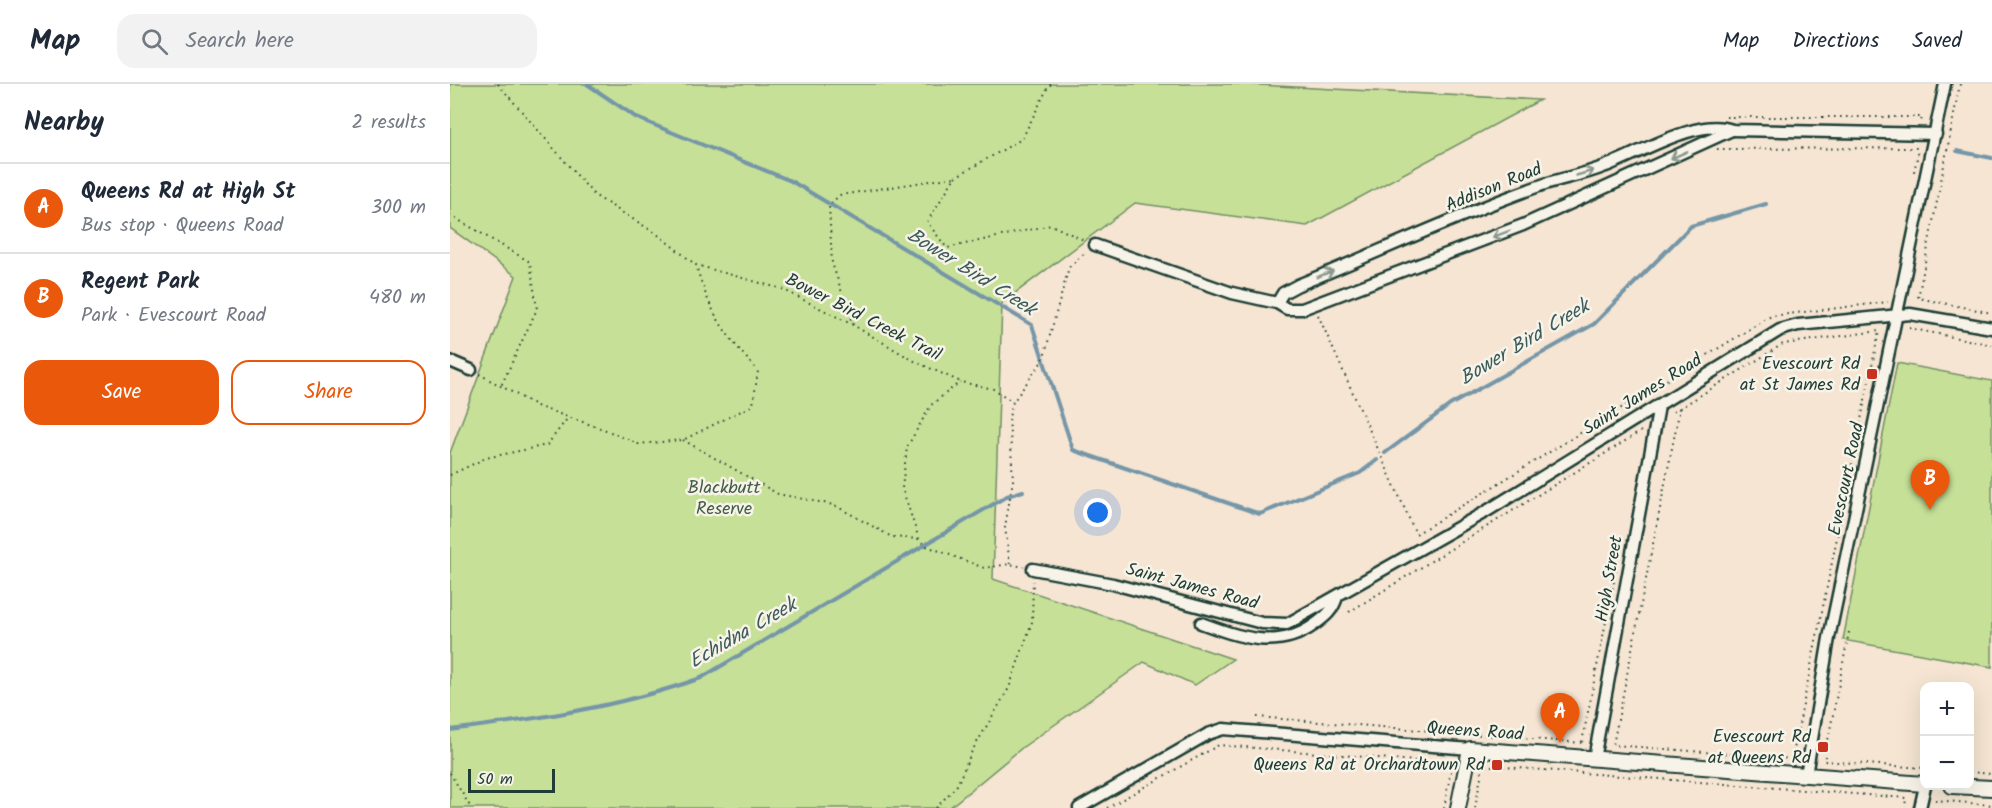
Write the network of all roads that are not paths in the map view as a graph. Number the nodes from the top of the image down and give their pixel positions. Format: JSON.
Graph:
{"nodes":[{"id":1,"x":1945,"y":84,"type":"edge"},
{"id":2,"x":1732,"y":130,"type":"junction"},
{"id":3,"x":1936,"y":134,"type":"junction"},
{"id":4,"x":1095,"y":245,"type":"road end"},
{"id":5,"x":1277,"y":303,"type":"junction"},
{"id":6,"x":1898,"y":314,"type":"junction"},
{"id":7,"x":1992,"y":328,"type":"edge"},
{"id":8,"x":450,"y":361,"type":"edge"},
{"id":9,"x":471,"y":370,"type":"road end"},
{"id":10,"x":1659,"y":406,"type":"junction"},
{"id":11,"x":1033,"y":569,"type":"road end"},
{"id":12,"x":1337,"y":597,"type":"junction"},
{"id":13,"x":1201,"y":623,"type":"dead end"},
{"id":14,"x":1470,"y":749,"type":"junction"},
{"id":15,"x":1594,"y":759,"type":"junction"},
{"id":16,"x":1806,"y":775,"type":"junction"},
{"id":17,"x":1920,"y":785,"type":"edge"},
{"id":18,"x":1974,"y":787,"type":"edge"},
{"id":19,"x":1992,"y":788,"type":"edge"},
{"id":20,"x":1923,"y":790,"type":"edge"},
{"id":21,"x":1079,"y":808,"type":"edge"},
{"id":22,"x":1458,"y":808,"type":"edge"},
{"id":23,"x":1920,"y":808,"type":"edge"}],
"edges":[{"from":1,"to":3,"type":"street","name":"Evescourt Road"},
{"from":2,"to":3,"type":"street","name":"Addison Road"},
{"from":2,"to":5,"type":"street","name":"Addison Road","one_way":true},
{"from":5,"to":2,"type":"street","name":"Addison Road","one_way":true},
{"from":3,"to":6,"type":"street","name":"Evescourt Road"},
{"from":4,"to":5,"type":"street","name":"Addison Road"},
{"from":6,"to":7,"type":"street","name":"Saint James Road"},
{"from":6,"to":10,"type":"street","name":"Saint James Road"},
{"from":6,"to":16,"type":"street","name":"Evescourt Road"},
{"from":8,"to":9,"type":"street"},
{"from":10,"to":12,"type":"street","name":"Saint James Road"},
{"from":10,"to":15,"type":"street","name":"High Street"},
{"from":11,"to":12,"type":"street","name":"Saint James Road"},
{"from":12,"to":13,"type":"street","name":"Saint James Road"},
{"from":14,"to":15,"type":"street","name":"Queens Road"},
{"from":14,"to":21,"type":"street","name":"Queens Road"},
{"from":14,"to":22,"type":"street"},
{"from":15,"to":16,"type":"street","name":"Queens Road"},
{"from":16,"to":17,"type":"street","name":"Queens Road"},
{"from":18,"to":19,"type":"street"},
{"from":20,"to":23,"type":"street"}]}
